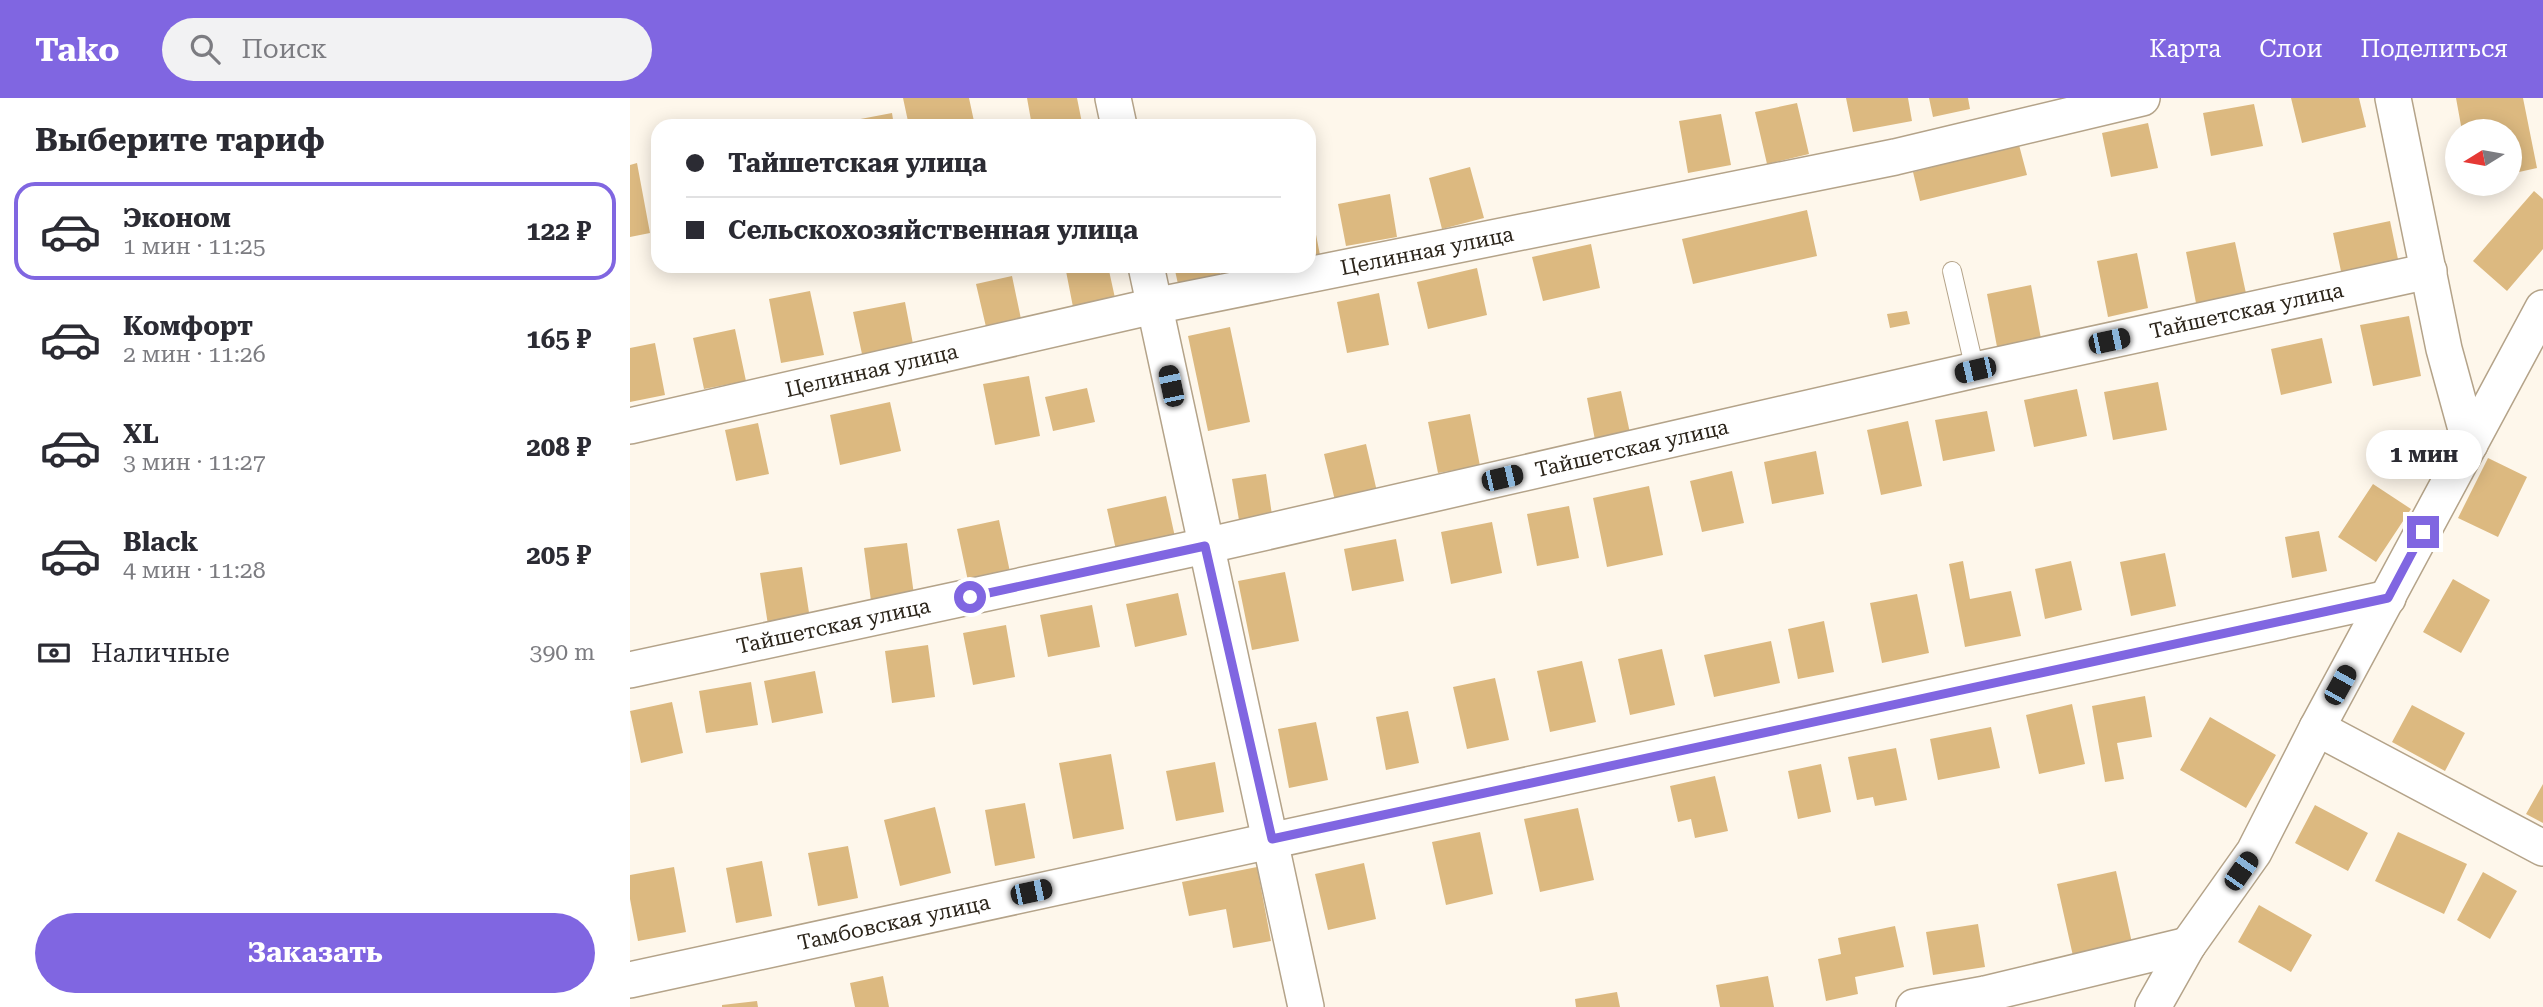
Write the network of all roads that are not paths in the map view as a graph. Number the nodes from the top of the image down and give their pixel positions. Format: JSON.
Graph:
{"nodes":[{"id":1,"x":1113,"y":98,"type":"edge"},
{"id":2,"x":2142,"y":98,"type":"edge"},
{"id":3,"x":2393,"y":98,"type":"edge"},
{"id":4,"x":1118,"y":119,"type":"edge"},
{"id":5,"x":1952,"y":271,"type":"dead end"},
{"id":6,"x":2429,"y":271,"type":"junction"},
{"id":7,"x":1147,"y":273,"type":"edge"},
{"id":8,"x":1154,"y":306,"type":"junction"},
{"id":9,"x":2543,"y":308,"type":"edge"},
{"id":10,"x":1975,"y":370,"type":"junction"},
{"id":11,"x":630,"y":426,"type":"edge"},
{"id":12,"x":2470,"y":444,"type":"junction"},
{"id":13,"x":1205,"y":546,"type":"junction"},
{"id":14,"x":2388,"y":598,"type":"junction"},
{"id":15,"x":630,"y":670,"type":"edge"},
{"id":16,"x":2316,"y":728,"type":"junction"},
{"id":17,"x":1272,"y":839,"type":"junction"},
{"id":18,"x":2543,"y":848,"type":"edge"},
{"id":19,"x":2188,"y":945,"type":"junction"},
{"id":20,"x":630,"y":980,"type":"edge"},
{"id":21,"x":1306,"y":1007,"type":"edge"},
{"id":22,"x":1914,"y":1007,"type":"edge"},
{"id":23,"x":2153,"y":1007,"type":"edge"}],
"edges":[{"from":1,"to":4,"type":"street"},
{"from":2,"to":8,"type":"street","name":"Целинная улица"},
{"from":3,"to":6,"type":"street"},
{"from":5,"to":10,"type":"lane"},
{"from":6,"to":10,"type":"street","name":"Тайшетская улица"},
{"from":6,"to":12,"type":"street"},
{"from":7,"to":8,"type":"street"},
{"from":8,"to":11,"type":"street","name":"Целинная улица"},
{"from":8,"to":13,"type":"street"},
{"from":9,"to":12,"type":"street"},
{"from":10,"to":13,"type":"street","name":"Тайшетская улица"},
{"from":12,"to":14,"type":"street"},
{"from":13,"to":15,"type":"street","name":"Тайшетская улица"},
{"from":13,"to":17,"type":"street"},
{"from":14,"to":16,"type":"street"},
{"from":14,"to":17,"type":"street","name":"Тамбовская улица"},
{"from":16,"to":18,"type":"street"},
{"from":16,"to":19,"type":"street"},
{"from":17,"to":20,"type":"street","name":"Тамбовская улица"},
{"from":17,"to":21,"type":"street"},
{"from":19,"to":22,"type":"street"},
{"from":19,"to":23,"type":"street"}]}
